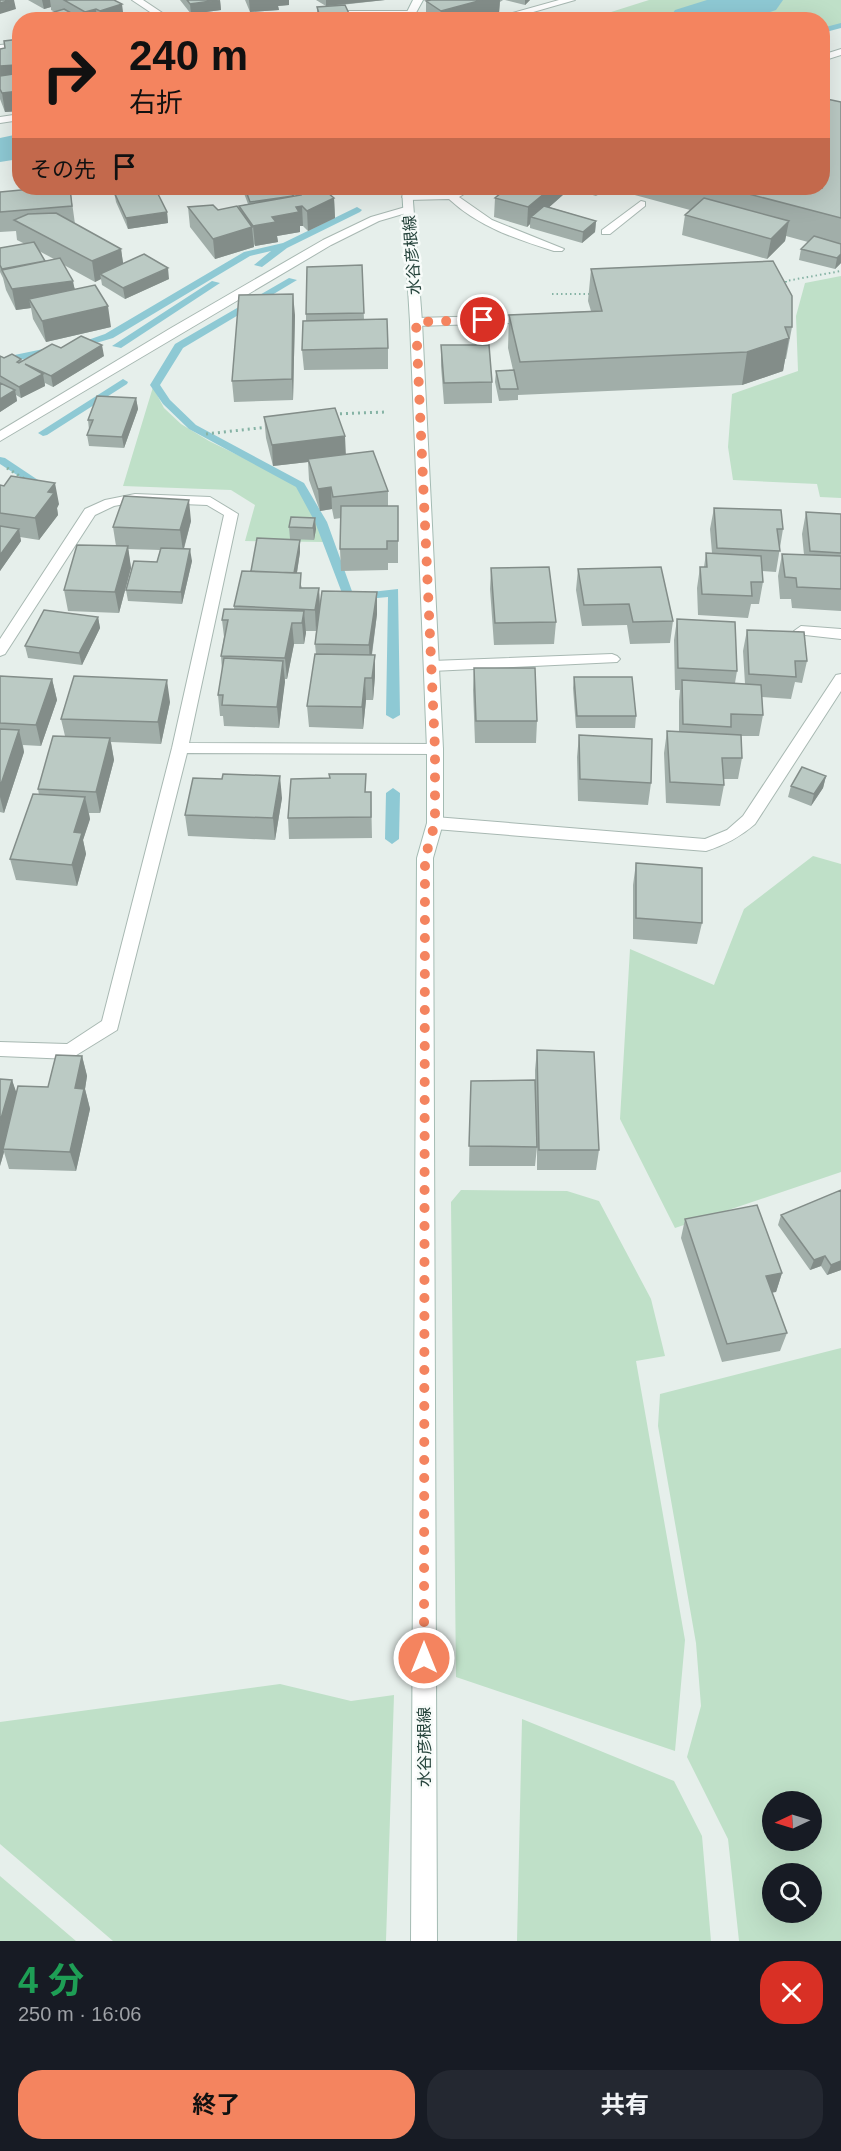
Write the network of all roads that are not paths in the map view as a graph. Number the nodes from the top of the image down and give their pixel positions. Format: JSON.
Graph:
{"nodes":[{"id":1,"x":137,"y":0,"type":"edge"},
{"id":2,"x":570,"y":0,"type":"edge"},
{"id":3,"x":305,"y":6,"type":"dead end"},
{"id":4,"x":156,"y":12,"type":"edge"},
{"id":5,"x":307,"y":12,"type":"edge"},
{"id":6,"x":523,"y":12,"type":"edge"},
{"id":7,"x":452,"y":196,"type":"joint"},
{"id":8,"x":408,"y":198,"type":"edge"},
{"id":9,"x":641,"y":204,"type":"dead end"},
{"id":10,"x":606,"y":232,"type":"dead end"},
{"id":11,"x":558,"y":249,"type":"dead end"},
{"id":12,"x":549,"y":318,"type":"edge"},
{"id":13,"x":416,"y":322,"type":"junction"},
{"id":14,"x":0,"y":437,"type":"edge"},
{"id":15,"x":801,"y":631,"type":"edge"},
{"id":16,"x":841,"y":634,"type":"edge"},
{"id":17,"x":0,"y":651,"type":"edge"},
{"id":18,"x":612,"y":659,"type":"dead end"},
{"id":19,"x":432,"y":666,"type":"junction"},
{"id":20,"x":841,"y":679,"type":"edge"},
{"id":21,"x":180,"y":748,"type":"junction"},
{"id":22,"x":435,"y":749,"type":"junction"},
{"id":23,"x":435,"y":823,"type":"junction"},
{"id":24,"x":0,"y":1048,"type":"edge"},
{"id":25,"x":424,"y":1941,"type":"edge"}],
"edges":[{"from":1,"to":4,"type":"street"},
{"from":2,"to":6,"type":"street"},
{"from":3,"to":5,"type":"street"},
{"from":7,"to":8,"type":"street"},
{"from":7,"to":11,"type":"street"},
{"from":8,"to":13,"type":"street","name":"水谷彦根線"},
{"from":8,"to":14,"type":"street"},
{"from":9,"to":10,"type":"street"},
{"from":12,"to":13,"type":"street"},
{"from":13,"to":19,"type":"street","name":"水谷彦根線"},
{"from":15,"to":16,"type":"street"},
{"from":17,"to":21,"type":"street"},
{"from":18,"to":19,"type":"street"},
{"from":19,"to":22,"type":"street","name":"水谷彦根線"},
{"from":20,"to":23,"type":"street"},
{"from":21,"to":22,"type":"street"},
{"from":21,"to":24,"type":"street"},
{"from":22,"to":23,"type":"street","name":"水谷彦根線"},
{"from":23,"to":25,"type":"street","name":"水谷彦根線"}]}
